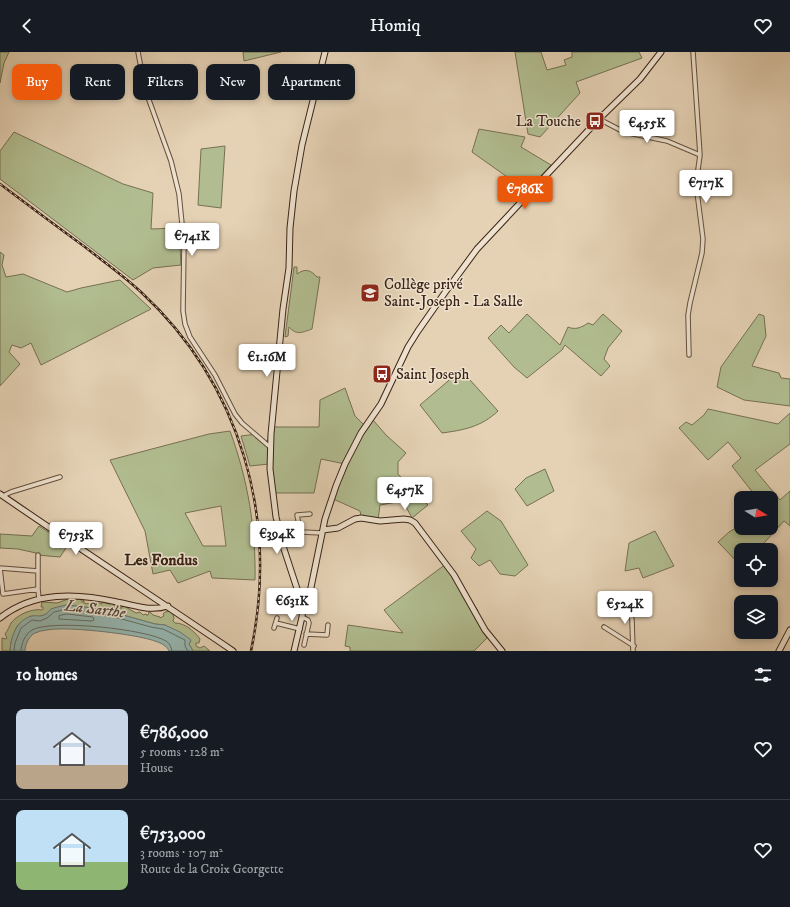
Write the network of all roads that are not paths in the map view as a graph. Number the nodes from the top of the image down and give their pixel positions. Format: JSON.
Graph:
{"nodes":[{"id":1,"x":138,"y":52,"type":"edge"},
{"id":2,"x":325,"y":52,"type":"edge"},
{"id":3,"x":661,"y":52,"type":"edge"},
{"id":4,"x":693,"y":52,"type":"edge"},
{"id":5,"x":599,"y":119,"type":"junction"},
{"id":6,"x":700,"y":155,"type":"junction"},
{"id":7,"x":689,"y":355,"type":"dead end"},
{"id":8,"x":270,"y":447,"type":"junction"},
{"id":9,"x":60,"y":477,"type":"dead end"},
{"id":10,"x":1,"y":495,"type":"edge"},
{"id":11,"x":310,"y":514,"type":"dead end"},
{"id":12,"x":322,"y":531,"type":"junction"},
{"id":13,"x":38,"y":555,"type":"dead end"},
{"id":14,"x":0,"y":568,"type":"edge"},
{"id":15,"x":38,"y":570,"type":"junction"},
{"id":16,"x":38,"y":589,"type":"junction"},
{"id":17,"x":628,"y":598,"type":"dead end"},
{"id":18,"x":39,"y":599,"type":"junction"},
{"id":19,"x":168,"y":606,"type":"junction"},
{"id":20,"x":303,"y":608,"type":"junction"},
{"id":21,"x":302,"y":617,"type":"junction"},
{"id":22,"x":0,"y":618,"type":"edge"},
{"id":23,"x":277,"y":618,"type":"dead end"},
{"id":24,"x":276,"y":623,"type":"junction"},
{"id":25,"x":328,"y":625,"type":"dead end"},
{"id":26,"x":604,"y":627,"type":"dead end"},
{"id":27,"x":274,"y":628,"type":"dead end"},
{"id":28,"x":300,"y":628,"type":"junction"},
{"id":29,"x":790,"y":630,"type":"edge"},
{"id":30,"x":306,"y":634,"type":"junction"},
{"id":31,"x":304,"y":645,"type":"dead end"},
{"id":32,"x":633,"y":649,"type":"edge"},
{"id":33,"x":233,"y":651,"type":"edge"},
{"id":34,"x":294,"y":651,"type":"edge"},
{"id":35,"x":502,"y":651,"type":"edge"},
{"id":36,"x":779,"y":651,"type":"edge"}],
"edges":[{"from":1,"to":8,"type":"street"},
{"from":2,"to":8,"type":"street"},
{"from":3,"to":5,"type":"street"},
{"from":4,"to":6,"type":"street"},
{"from":5,"to":6,"type":"street"},
{"from":5,"to":12,"type":"street"},
{"from":6,"to":7,"type":"street"},
{"from":8,"to":20,"type":"street"},
{"from":9,"to":10,"type":"street"},
{"from":10,"to":19,"type":"street"},
{"from":11,"to":12,"type":"street"},
{"from":12,"to":20,"type":"street"},
{"from":12,"to":35,"type":"street"},
{"from":13,"to":15,"type":"street"},
{"from":14,"to":15,"type":"street"},
{"from":14,"to":16,"type":"street"},
{"from":15,"to":16,"type":"street"},
{"from":16,"to":18,"type":"street"},
{"from":17,"to":32,"type":"street"},
{"from":18,"to":19,"type":"street"},
{"from":18,"to":22,"type":"street"},
{"from":19,"to":33,"type":"street"},
{"from":20,"to":21,"type":"street"},
{"from":21,"to":28,"type":"street"},
{"from":21,"to":30,"type":"street"},
{"from":23,"to":24,"type":"street"},
{"from":24,"to":27,"type":"street"},
{"from":24,"to":28,"type":"street"},
{"from":25,"to":30,"type":"street"},
{"from":26,"to":32,"type":"street"},
{"from":28,"to":34,"type":"street"},
{"from":29,"to":36,"type":"street"},
{"from":30,"to":31,"type":"street"}]}
